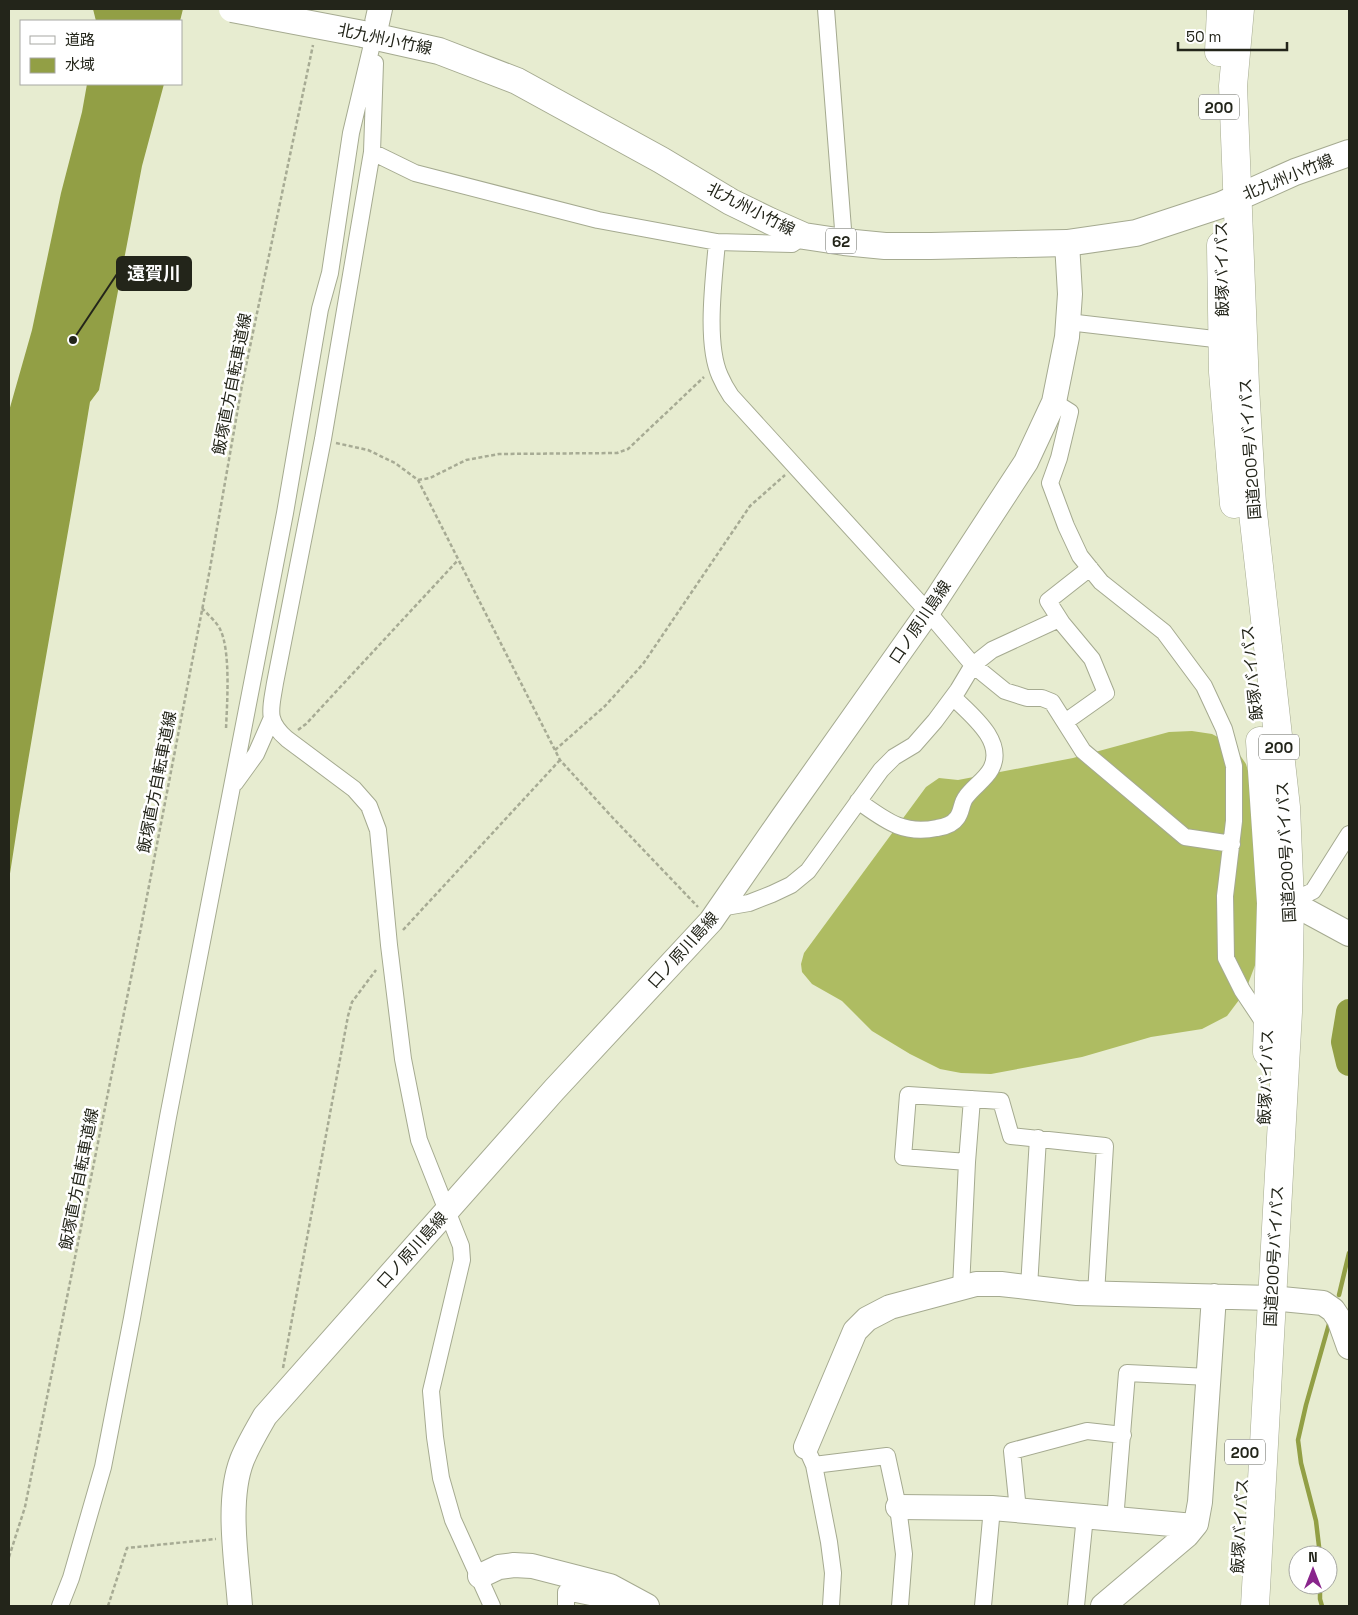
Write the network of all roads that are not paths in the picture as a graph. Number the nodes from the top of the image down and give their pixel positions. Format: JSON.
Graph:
{"nodes":[{"id":1,"x":232,"y":9,"type":"edge"},
{"id":2,"x":826,"y":9,"type":"edge"},
{"id":3,"x":1221,"y":9,"type":"edge"},
{"id":4,"x":1240,"y":9,"type":"edge"},
{"id":5,"x":376,"y":22,"type":"edge"},
{"id":6,"x":372,"y":152,"type":"junction"},
{"id":7,"x":1349,"y":153,"type":"edge"},
{"id":8,"x":1230,"y":201,"type":"junction"},
{"id":9,"x":804,"y":236,"type":"junction"},
{"id":10,"x":717,"y":242,"type":"junction"},
{"id":11,"x":844,"y":242,"type":"junction"},
{"id":12,"x":1067,"y":243,"type":"junction"},
{"id":13,"x":1068,"y":322,"type":"junction"},
{"id":14,"x":1223,"y":340,"type":"junction"},
{"id":15,"x":1054,"y":402,"type":"junction"},
{"id":16,"x":1090,"y":568,"type":"junction"},
{"id":17,"x":928,"y":612,"type":"junction"},
{"id":18,"x":1059,"y":619,"type":"junction"},
{"id":19,"x":973,"y":665,"type":"junction"},
{"id":20,"x":953,"y":697,"type":"junction"},
{"id":21,"x":272,"y":720,"type":"junction"},
{"id":22,"x":1065,"y":722,"type":"junction"},
{"id":23,"x":232,"y":786,"type":"junction"},
{"id":24,"x":858,"y":800,"type":"junction"},
{"id":25,"x":1349,"y":834,"type":"edge"},
{"id":26,"x":1232,"y":844,"type":"junction"},
{"id":27,"x":1280,"y":903,"type":"junction"},
{"id":28,"x":716,"y":914,"type":"junction"},
{"id":29,"x":1349,"y":934,"type":"edge"},
{"id":30,"x":1268,"y":1028,"type":"junction"},
{"id":31,"x":972,"y":1099,"type":"junction"},
{"id":32,"x":1038,"y":1138,"type":"junction"},
{"id":33,"x":967,"y":1162,"type":"junction"},
{"id":34,"x":448,"y":1210,"type":"junction"},
{"id":35,"x":1029,"y":1287,"type":"junction"},
{"id":36,"x":961,"y":1288,"type":"junction"},
{"id":37,"x":1096,"y":1294,"type":"junction"},
{"id":38,"x":1214,"y":1296,"type":"junction"},
{"id":39,"x":1262,"y":1298,"type":"junction"},
{"id":40,"x":1349,"y":1347,"type":"edge"},
{"id":41,"x":1208,"y":1378,"type":"junction"},
{"id":42,"x":1123,"y":1435,"type":"junction"},
{"id":43,"x":810,"y":1456,"type":"junction"},
{"id":44,"x":898,"y":1507,"type":"junction"},
{"id":45,"x":992,"y":1508,"type":"junction"},
{"id":46,"x":1018,"y":1510,"type":"junction"},
{"id":47,"x":1085,"y":1516,"type":"junction"},
{"id":48,"x":1116,"y":1520,"type":"junction"},
{"id":49,"x":1194,"y":1526,"type":"junction"},
{"id":50,"x":480,"y":1576,"type":"junction"},
{"id":51,"x":566,"y":1591,"type":"edge"},
{"id":52,"x":60,"y":1606,"type":"edge"},
{"id":53,"x":240,"y":1606,"type":"edge"},
{"id":54,"x":492,"y":1606,"type":"edge"},
{"id":55,"x":620,"y":1606,"type":"edge"},
{"id":56,"x":647,"y":1606,"type":"edge"},
{"id":57,"x":831,"y":1606,"type":"edge"},
{"id":58,"x":900,"y":1606,"type":"edge"},
{"id":59,"x":983,"y":1606,"type":"edge"},
{"id":60,"x":1076,"y":1606,"type":"edge"},
{"id":61,"x":1103,"y":1606,"type":"edge"},
{"id":62,"x":1236,"y":1606,"type":"edge"},
{"id":63,"x":1255,"y":1606,"type":"edge"}],
"edges":[{"from":1,"to":5,"type":"main road","name":"北九州小竹線","number":"62","bridge":true},
{"from":2,"to":11,"type":"street"},
{"from":3,"to":8,"type":"highway","name":"飯塚バイパス","number":"200"},
{"from":4,"to":8,"type":"highway","name":"国道200号バイパス","number":"200"},
{"from":5,"to":6,"type":"street"},
{"from":5,"to":9,"type":"main road","name":"北九州小竹線","number":"62"},
{"from":5,"to":23,"type":"street"},
{"from":6,"to":10,"type":"street"},
{"from":6,"to":21,"type":"street"},
{"from":7,"to":8,"type":"main road","name":"北九州小竹線","number":"62"},
{"from":8,"to":12,"type":"main road","name":"北九州小竹線","number":"62"},
{"from":8,"to":14,"type":"highway","name":"飯塚バイパス","number":"200"},
{"from":8,"to":27,"type":"highway","name":"国道200号バイパス","number":"200"},
{"from":9,"to":10,"type":"street"},
{"from":9,"to":11,"type":"main road","name":"北九州小竹線","number":"62"},
{"from":10,"to":17,"type":"street"},
{"from":11,"to":12,"type":"main road","name":"北九州小竹線","number":"62"},
{"from":12,"to":13,"type":"main road","name":"口ノ原川島線"},
{"from":13,"to":14,"type":"street"},
{"from":13,"to":15,"type":"main road","name":"口ノ原川島線"},
{"from":14,"to":27,"type":"highway","name":"飯塚バイパス","number":"200"},
{"from":15,"to":16,"type":"street"},
{"from":15,"to":17,"type":"main road","name":"口ノ原川島線"},
{"from":16,"to":18,"type":"street"},
{"from":16,"to":26,"type":"street"},
{"from":17,"to":19,"type":"street"},
{"from":17,"to":28,"type":"main road","name":"口ノ原川島線"},
{"from":18,"to":19,"type":"street"},
{"from":18,"to":22,"type":"street"},
{"from":19,"to":20,"type":"street"},
{"from":19,"to":22,"type":"street"},
{"from":20,"to":24,"type":"street"},
{"from":20,"to":24,"type":"street"},
{"from":21,"to":23,"type":"street"},
{"from":21,"to":34,"type":"street"},
{"from":22,"to":26,"type":"street"},
{"from":23,"to":52,"type":"street"},
{"from":24,"to":28,"type":"street"},
{"from":25,"to":27,"type":"street"},
{"from":26,"to":30,"type":"street"},
{"from":27,"to":29,"type":"main road"},
{"from":27,"to":30,"type":"highway","name":"飯塚バイパス","number":"200"},
{"from":27,"to":39,"type":"highway","name":"国道200号バイパス","number":"200"},
{"from":28,"to":34,"type":"main road","name":"口ノ原川島線"},
{"from":30,"to":39,"type":"highway","name":"飯塚バイパス","number":"200"},
{"from":31,"to":32,"type":"street"},
{"from":31,"to":33,"type":"street"},
{"from":31,"to":33,"type":"street"},
{"from":32,"to":35,"type":"street"},
{"from":32,"to":37,"type":"street"},
{"from":33,"to":36,"type":"street"},
{"from":34,"to":50,"type":"street"},
{"from":34,"to":53,"type":"main road","name":"口ノ原川島線"},
{"from":35,"to":36,"type":"main road"},
{"from":35,"to":37,"type":"main road"},
{"from":36,"to":43,"type":"main road"},
{"from":37,"to":38,"type":"main road"},
{"from":38,"to":39,"type":"main road"},
{"from":38,"to":41,"type":"main road"},
{"from":39,"to":40,"type":"main road"},
{"from":39,"to":62,"type":"highway","name":"飯塚バイパス","number":"200"},
{"from":39,"to":63,"type":"highway","name":"国道200号バイパス","number":"200"},
{"from":41,"to":42,"type":"street"},
{"from":41,"to":49,"type":"main road"},
{"from":42,"to":46,"type":"street"},
{"from":42,"to":48,"type":"street"},
{"from":43,"to":44,"type":"street"},
{"from":43,"to":57,"type":"street"},
{"from":44,"to":45,"type":"main road"},
{"from":44,"to":58,"type":"street"},
{"from":45,"to":46,"type":"main road"},
{"from":45,"to":59,"type":"street"},
{"from":46,"to":47,"type":"main road"},
{"from":47,"to":48,"type":"main road"},
{"from":47,"to":60,"type":"street"},
{"from":48,"to":49,"type":"main road"},
{"from":49,"to":61,"type":"main road"},
{"from":50,"to":51,"type":"main road"},
{"from":50,"to":54,"type":"street"},
{"from":51,"to":55,"type":"street"},
{"from":51,"to":56,"type":"main road"}]}
